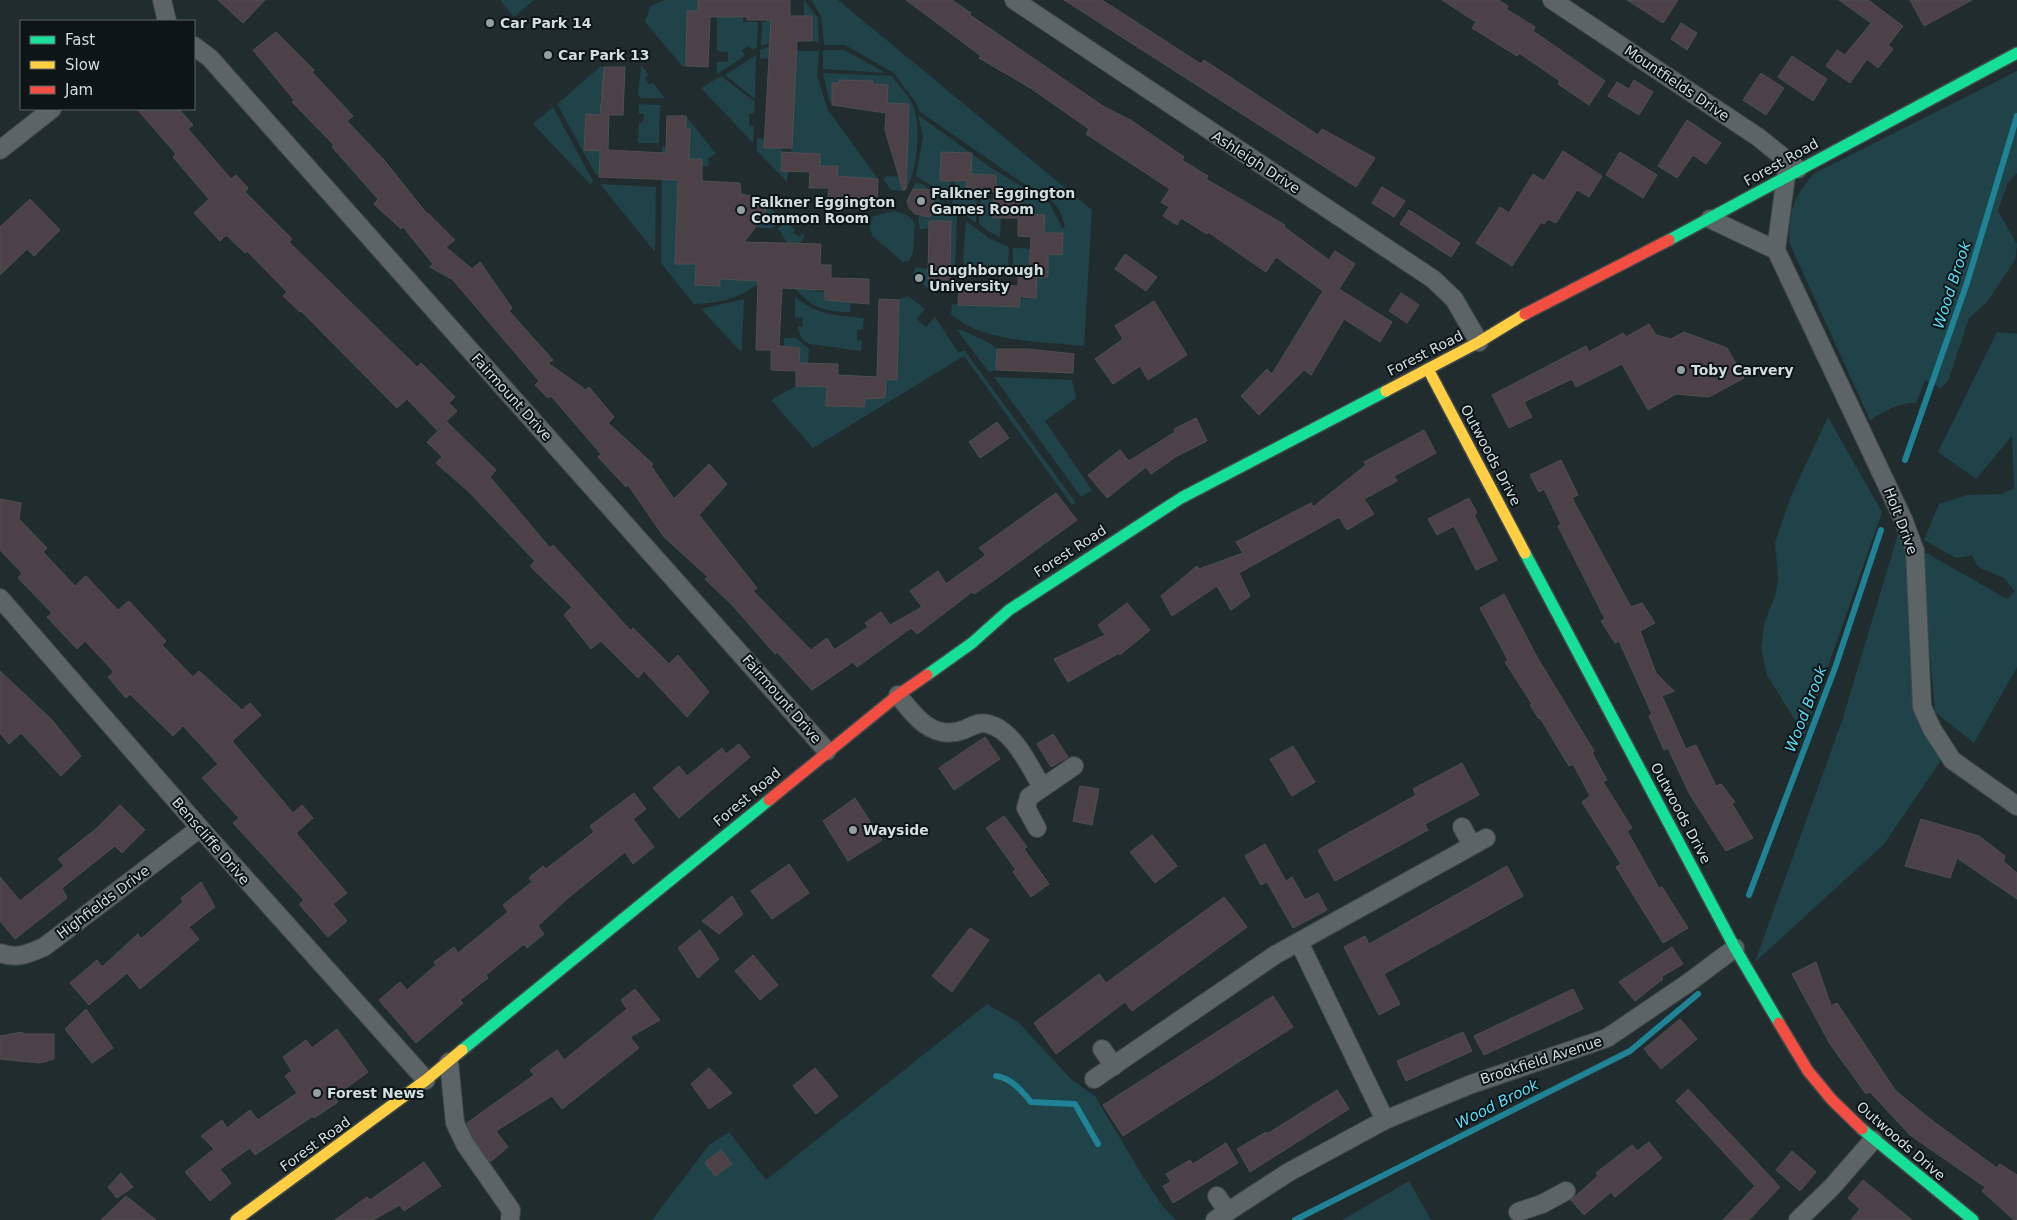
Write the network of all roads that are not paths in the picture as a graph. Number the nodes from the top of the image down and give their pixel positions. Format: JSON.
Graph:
{"nodes":[{"id":1,"x":162,"y":0,"type":"edge"},
{"id":2,"x":1014,"y":0,"type":"edge"},
{"id":3,"x":1552,"y":0,"type":"edge"},
{"id":4,"x":167,"y":20,"type":"edge"},
{"id":5,"x":195,"y":47,"type":"edge"},
{"id":6,"x":2017,"y":53,"type":"edge"},
{"id":7,"x":51,"y":110,"type":"edge"},
{"id":8,"x":0,"y":150,"type":"edge"},
{"id":9,"x":1792,"y":173,"type":"junction"},
{"id":10,"x":1710,"y":219,"type":"junction"},
{"id":11,"x":1776,"y":250,"type":"junction"},
{"id":12,"x":1479,"y":342,"type":"junction"},
{"id":13,"x":1428,"y":369,"type":"junction"},
{"id":14,"x":0,"y":598,"type":"edge"},
{"id":15,"x":898,"y":695,"type":"junction"},
{"id":16,"x":827,"y":751,"type":"junction"},
{"id":17,"x":1074,"y":766,"type":"dead end"},
{"id":18,"x":1042,"y":787,"type":"junction"},
{"id":19,"x":2017,"y":806,"type":"edge"},
{"id":20,"x":1462,"y":827,"type":"dead end"},
{"id":21,"x":200,"y":828,"type":"junction"},
{"id":22,"x":1038,"y":828,"type":"dead end"},
{"id":23,"x":1299,"y":942,"type":"junction"},
{"id":24,"x":1736,"y":948,"type":"junction"},
{"id":25,"x":0,"y":953,"type":"edge"},
{"id":26,"x":1102,"y":1049,"type":"dead end"},
{"id":27,"x":449,"y":1062,"type":"junction"},
{"id":28,"x":1114,"y":1066,"type":"junction"},
{"id":29,"x":1094,"y":1079,"type":"dead end"},
{"id":30,"x":426,"y":1080,"type":"junction"},
{"id":31,"x":1385,"y":1120,"type":"junction"},
{"id":32,"x":1873,"y":1140,"type":"junction"},
{"id":33,"x":1566,"y":1191,"type":"dead end"},
{"id":34,"x":1217,"y":1196,"type":"dead end"},
{"id":35,"x":1518,"y":1212,"type":"dead end"},
{"id":36,"x":1545,"y":1212,"type":"edge"},
{"id":37,"x":1221,"y":1216,"type":"edge"},
{"id":38,"x":236,"y":1220,"type":"edge"},
{"id":39,"x":510,"y":1220,"type":"edge"},
{"id":40,"x":1798,"y":1220,"type":"edge"},
{"id":41,"x":1973,"y":1220,"type":"edge"}],
"edges":[{"from":1,"to":4,"type":"street"},
{"from":2,"to":12,"type":"street","name":"Ashleigh Drive"},
{"from":3,"to":9,"type":"street","name":"Mountfields Drive"},
{"from":5,"to":16,"type":"street","name":"Fairmount Drive"},
{"from":6,"to":9,"type":"street","name":"Forest Road"},
{"from":7,"to":8,"type":"street"},
{"from":9,"to":10,"type":"street","name":"Forest Road"},
{"from":9,"to":11,"type":"street"},
{"from":10,"to":11,"type":"street"},
{"from":10,"to":12,"type":"street","name":"Forest Road"},
{"from":11,"to":19,"type":"street","name":"Holt Drive"},
{"from":12,"to":13,"type":"street","name":"Forest Road"},
{"from":13,"to":15,"type":"street","name":"Forest Road"},
{"from":13,"to":24,"type":"street","name":"Outwoods Drive"},
{"from":14,"to":21,"type":"street","name":"Benscliffe Drive"},
{"from":15,"to":16,"type":"street","name":"Forest Road"},
{"from":15,"to":18,"type":"street"},
{"from":16,"to":27,"type":"street","name":"Forest Road"},
{"from":17,"to":18,"type":"street"},
{"from":18,"to":22,"type":"street"},
{"from":20,"to":23,"type":"street"},
{"from":21,"to":25,"type":"street","name":"Highfields Drive"},
{"from":21,"to":30,"type":"street","name":"Benscliffe Drive"},
{"from":23,"to":28,"type":"street"},
{"from":23,"to":31,"type":"street"},
{"from":24,"to":31,"type":"street","name":"Brookfield Avenue"},
{"from":24,"to":32,"type":"street","name":"Outwoods Drive"},
{"from":26,"to":28,"type":"street"},
{"from":27,"to":30,"type":"street","name":"Forest Road"},
{"from":27,"to":39,"type":"street"},
{"from":28,"to":29,"type":"street"},
{"from":30,"to":38,"type":"street","name":"Forest Road"},
{"from":31,"to":37,"type":"street","name":"Brookfield Avenue"},
{"from":32,"to":40,"type":"street"},
{"from":32,"to":41,"type":"street","name":"Outwoods Drive"},
{"from":33,"to":36,"type":"street"},
{"from":34,"to":37,"type":"street"},
{"from":35,"to":36,"type":"street"}]}
